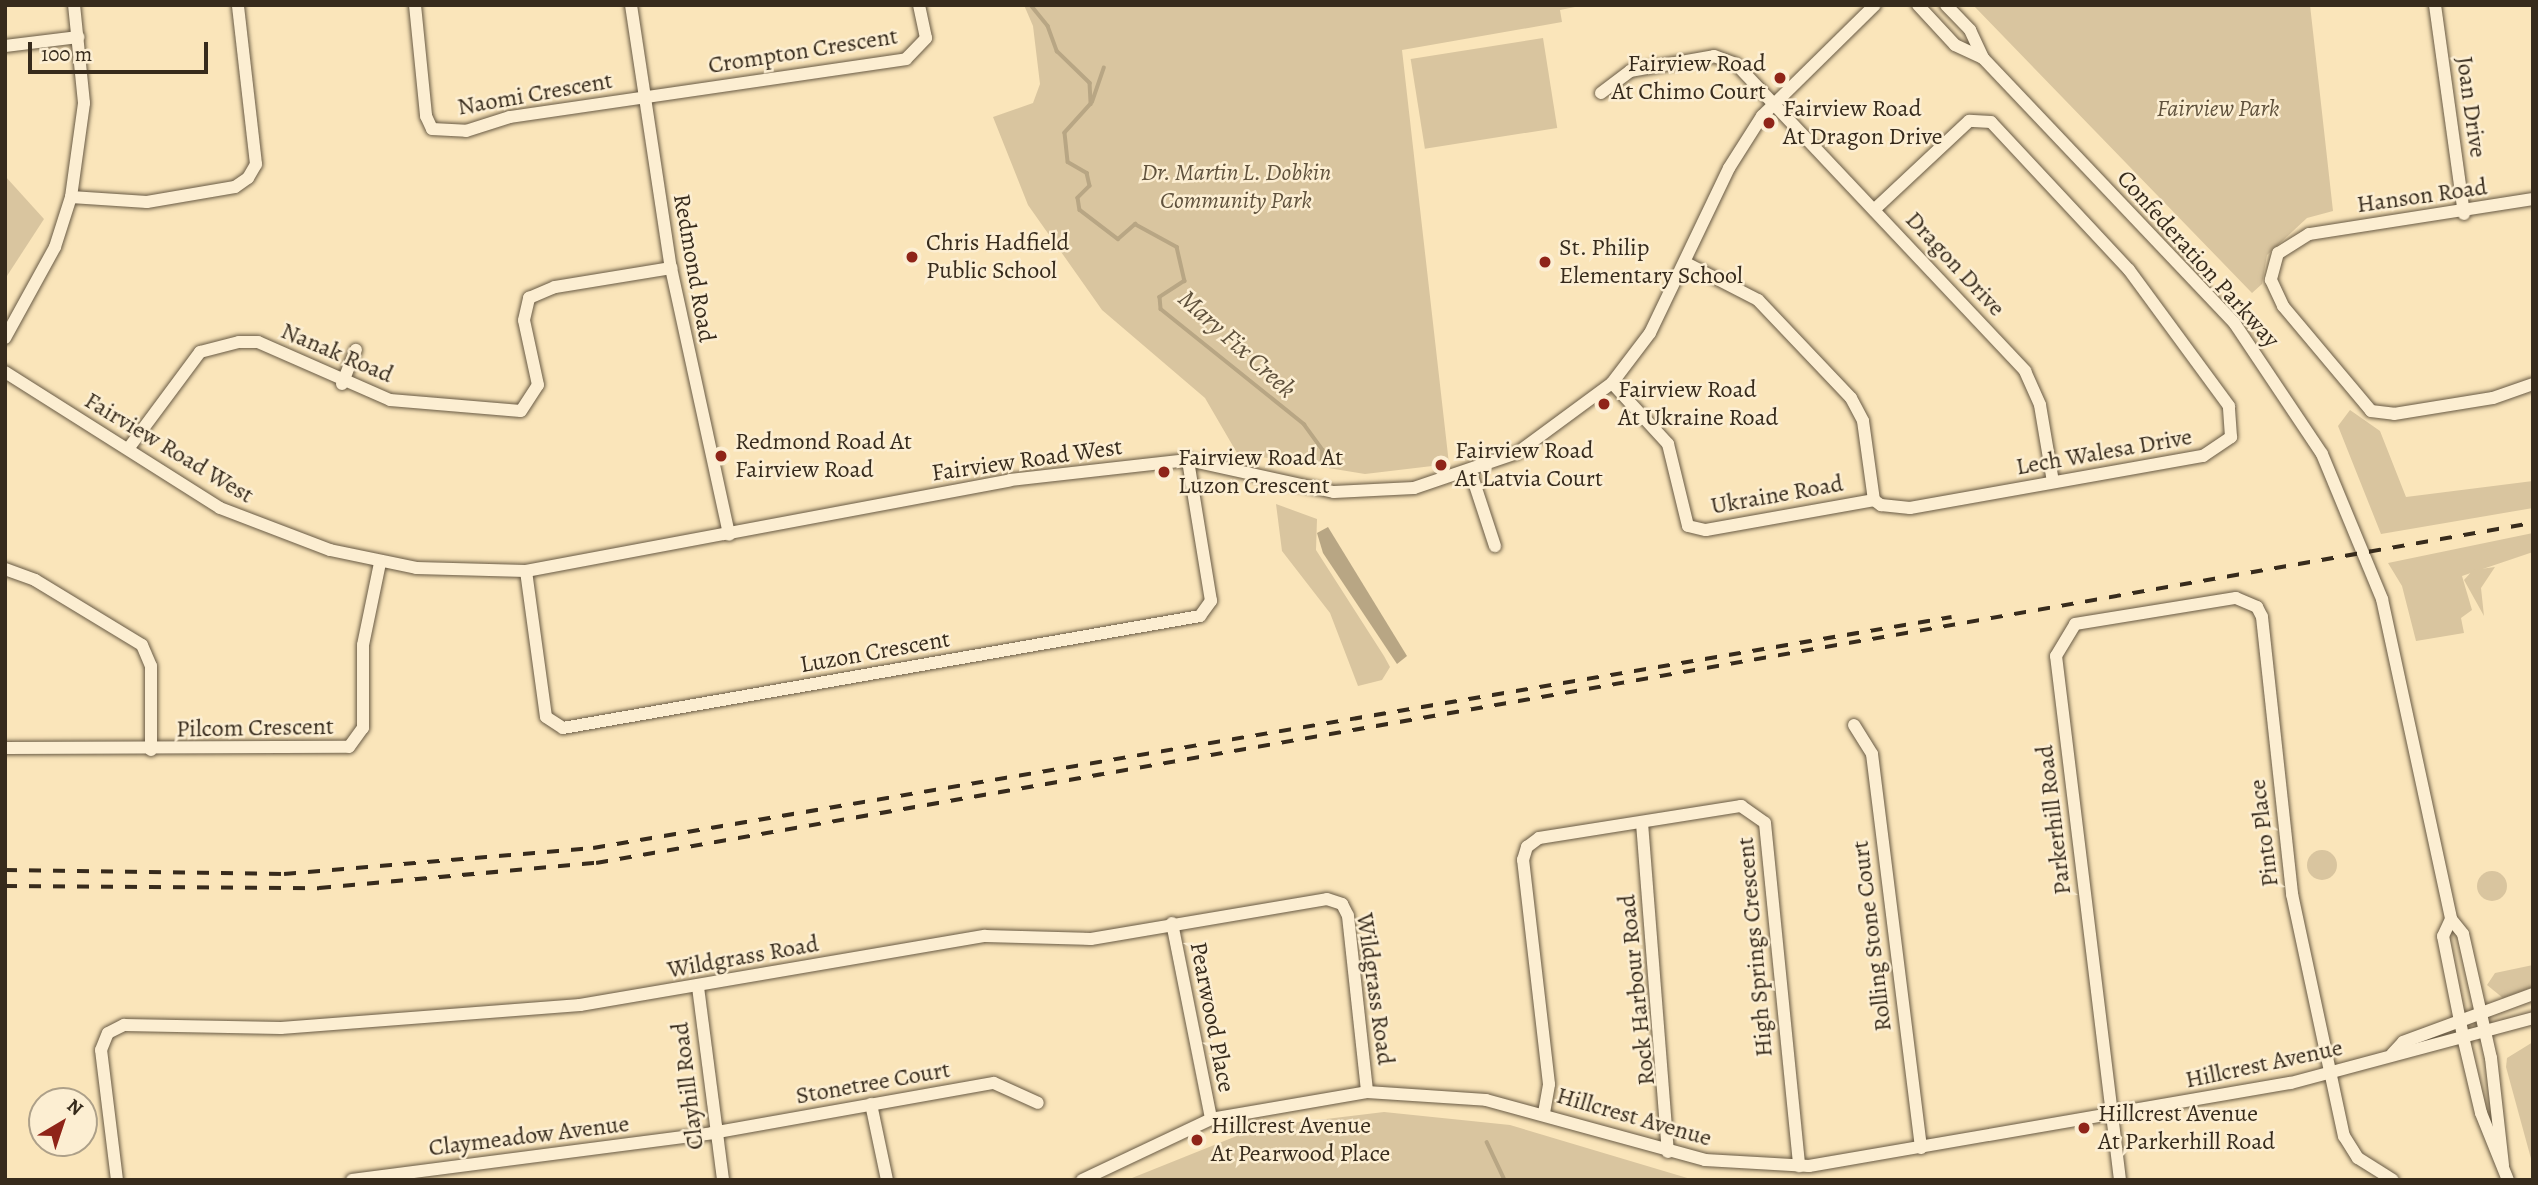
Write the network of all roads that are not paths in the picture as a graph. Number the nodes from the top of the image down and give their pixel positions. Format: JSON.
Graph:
{"nodes":[{"id":1,"x":75,"y":5,"type":"edge"},
{"id":2,"x":238,"y":5,"type":"edge"},
{"id":3,"x":415,"y":5,"type":"edge"},
{"id":4,"x":631,"y":5,"type":"edge"},
{"id":5,"x":919,"y":5,"type":"edge"},
{"id":6,"x":1875,"y":5,"type":"edge"},
{"id":7,"x":1918,"y":5,"type":"edge"},
{"id":8,"x":1946,"y":5,"type":"edge"},
{"id":9,"x":2435,"y":5,"type":"edge"},
{"id":10,"x":78,"y":37,"type":"junction"},
{"id":11,"x":5,"y":46,"type":"edge"},
{"id":12,"x":1983,"y":58,"type":"junction"},
{"id":13,"x":1601,"y":93,"type":"dead end"},
{"id":14,"x":643,"y":97,"type":"junction"},
{"id":15,"x":1774,"y":102,"type":"junction"},
{"id":16,"x":71,"y":197,"type":"junction"},
{"id":17,"x":2533,"y":199,"type":"edge"},
{"id":18,"x":1875,"y":209,"type":"junction"},
{"id":19,"x":2464,"y":214,"type":"junction"},
{"id":20,"x":1686,"y":263,"type":"junction"},
{"id":21,"x":671,"y":268,"type":"junction"},
{"id":22,"x":5,"y":338,"type":"edge"},
{"id":23,"x":356,"y":351,"type":"dead end"},
{"id":24,"x":5,"y":372,"type":"edge"},
{"id":25,"x":1612,"y":383,"type":"junction"},
{"id":26,"x":342,"y":384,"type":"junction"},
{"id":27,"x":2533,"y":384,"type":"edge"},
{"id":28,"x":128,"y":449,"type":"junction"},
{"id":29,"x":1188,"y":460,"type":"junction"},
{"id":30,"x":1471,"y":473,"type":"junction"},
{"id":31,"x":2053,"y":482,"type":"junction"},
{"id":32,"x":1874,"y":500,"type":"junction"},
{"id":33,"x":729,"y":535,"type":"junction"},
{"id":34,"x":1495,"y":545,"type":"dead end"},
{"id":35,"x":380,"y":563,"type":"junction"},
{"id":36,"x":5,"y":569,"type":"edge"},
{"id":37,"x":526,"y":571,"type":"junction"},
{"id":38,"x":2236,"y":598,"type":"joint"},
{"id":39,"x":1854,"y":725,"type":"dead end"},
{"id":40,"x":5,"y":748,"type":"edge"},
{"id":41,"x":151,"y":750,"type":"junction"},
{"id":42,"x":1642,"y":823,"type":"junction"},
{"id":43,"x":2451,"y":919,"type":"junction"},
{"id":44,"x":1172,"y":923,"type":"junction"},
{"id":45,"x":698,"y":987,"type":"junction"},
{"id":46,"x":2533,"y":994,"type":"edge"},
{"id":47,"x":2481,"y":1016,"type":"junction"},
{"id":48,"x":2533,"y":1018,"type":"edge"},
{"id":49,"x":2462,"y":1023,"type":"junction"},
{"id":50,"x":2484,"y":1035,"type":"junction"},
{"id":51,"x":2464,"y":1041,"type":"junction"},
{"id":52,"x":2392,"y":1054,"type":"junction"},
{"id":53,"x":2334,"y":1074,"type":"junction"},
{"id":54,"x":1367,"y":1092,"type":"junction"},
{"id":55,"x":1038,"y":1103,"type":"dead end"},
{"id":56,"x":871,"y":1104,"type":"junction"},
{"id":57,"x":1544,"y":1113,"type":"junction"},
{"id":58,"x":2109,"y":1115,"type":"junction"},
{"id":59,"x":1211,"y":1119,"type":"junction"},
{"id":60,"x":712,"y":1133,"type":"junction"},
{"id":61,"x":1921,"y":1148,"type":"junction"},
{"id":62,"x":1668,"y":1152,"type":"junction"},
{"id":63,"x":1799,"y":1166,"type":"junction"},
{"id":64,"x":2503,"y":1166,"type":"junction"},
{"id":65,"x":117,"y":1180,"type":"edge"},
{"id":66,"x":352,"y":1180,"type":"edge"},
{"id":67,"x":723,"y":1180,"type":"edge"},
{"id":68,"x":887,"y":1180,"type":"edge"},
{"id":69,"x":1082,"y":1180,"type":"edge"},
{"id":70,"x":2120,"y":1180,"type":"edge"},
{"id":71,"x":2393,"y":1180,"type":"edge"},
{"id":72,"x":2508,"y":1180,"type":"edge"}],
"edges":[{"from":1,"to":10,"type":"street"},
{"from":2,"to":16,"type":"street"},
{"from":3,"to":14,"type":"street","name":"Naomi Crescent"},
{"from":4,"to":14,"type":"street","name":"Redmond Road"},
{"from":5,"to":14,"type":"street","name":"Crompton Crescent"},
{"from":6,"to":15,"type":"street","name":"Fairview Road West"},
{"from":7,"to":12,"type":"street","name":"Confederation Parkway"},
{"from":8,"to":12,"type":"street","name":"Confederation Parkway"},
{"from":9,"to":19,"type":"street","name":"Joan Drive"},
{"from":10,"to":11,"type":"street"},
{"from":10,"to":16,"type":"street"},
{"from":12,"to":43,"type":"street","name":"Confederation Parkway"},
{"from":13,"to":15,"type":"street","name":"Dragon Drive"},
{"from":14,"to":21,"type":"street","name":"Redmond Road"},
{"from":15,"to":18,"type":"street","name":"Dragon Drive"},
{"from":15,"to":20,"type":"street","name":"Fairview Road West"},
{"from":16,"to":22,"type":"street"},
{"from":17,"to":19,"type":"street","name":"Hanson Road"},
{"from":18,"to":31,"type":"street","name":"Dragon Drive"},
{"from":18,"to":31,"type":"street","name":"Lech Walesa Drive"},
{"from":19,"to":27,"type":"street","name":"Hanson Road"},
{"from":20,"to":25,"type":"street","name":"Fairview Road West"},
{"from":20,"to":32,"type":"street"},
{"from":21,"to":26,"type":"street","name":"Nanak Road"},
{"from":21,"to":33,"type":"street","name":"Redmond Road"},
{"from":23,"to":26,"type":"street"},
{"from":24,"to":28,"type":"street","name":"Fairview Road West"},
{"from":25,"to":30,"type":"street","name":"Fairview Road West"},
{"from":25,"to":32,"type":"street","name":"Ukraine Road"},
{"from":26,"to":28,"type":"street","name":"Nanak Road"},
{"from":28,"to":35,"type":"street","name":"Fairview Road West"},
{"from":29,"to":30,"type":"street","name":"Fairview Road West"},
{"from":29,"to":33,"type":"street","name":"Fairview Road West"},
{"from":29,"to":37,"type":"street","name":"Luzon Crescent"},
{"from":30,"to":34,"type":"street"},
{"from":31,"to":32,"type":"street","name":"Lech Walesa Drive"},
{"from":33,"to":37,"type":"street","name":"Fairview Road West"},
{"from":35,"to":37,"type":"street","name":"Fairview Road West"},
{"from":35,"to":41,"type":"street","name":"Pilcom Crescent"},
{"from":36,"to":41,"type":"street","name":"Pilcom Crescent"},
{"from":38,"to":53,"type":"street","name":"Pinto Place"},
{"from":38,"to":58,"type":"street","name":"Parkerhill Road"},
{"from":39,"to":61,"type":"street","name":"Rolling Stone Court"},
{"from":40,"to":41,"type":"street"},
{"from":42,"to":57,"type":"street","name":"High Springs Crescent"},
{"from":42,"to":62,"type":"street","name":"Rock Harbour Road"},
{"from":42,"to":63,"type":"street","name":"High Springs Crescent"},
{"from":43,"to":47,"type":"street","name":"Confederation Parkway"},
{"from":43,"to":49,"type":"street","name":"Confederation Parkway"},
{"from":44,"to":45,"type":"street","name":"Wildgrass Road"},
{"from":44,"to":54,"type":"street","name":"Wildgrass Road"},
{"from":44,"to":59,"type":"street","name":"Pearwood Place"},
{"from":45,"to":60,"type":"street","name":"Clayhill Road"},
{"from":45,"to":65,"type":"street","name":"Wildgrass Road"},
{"from":46,"to":47,"type":"street","name":"Hillcrest Avenue"},
{"from":47,"to":49,"type":"street","name":"Hillcrest Avenue"},
{"from":47,"to":50,"type":"street","name":"Confederation Parkway"},
{"from":48,"to":50,"type":"street","name":"Hillcrest Avenue"},
{"from":49,"to":51,"type":"street","name":"Confederation Parkway"},
{"from":49,"to":52,"type":"street","name":"Hillcrest Avenue"},
{"from":50,"to":51,"type":"street","name":"Hillcrest Avenue"},
{"from":50,"to":64,"type":"street","name":"Confederation Parkway"},
{"from":51,"to":52,"type":"street","name":"Hillcrest Avenue"},
{"from":51,"to":64,"type":"street","name":"Confederation Parkway"},
{"from":52,"to":53,"type":"street","name":"Hillcrest Avenue"},
{"from":53,"to":58,"type":"street","name":"Hillcrest Avenue"},
{"from":53,"to":71,"type":"street","name":"Pinto Place"},
{"from":54,"to":57,"type":"street","name":"Hillcrest Avenue"},
{"from":54,"to":59,"type":"street","name":"Hillcrest Avenue"},
{"from":55,"to":56,"type":"street","name":"Stonetree Court"},
{"from":56,"to":60,"type":"street","name":"Stonetree Court"},
{"from":56,"to":68,"type":"street"},
{"from":57,"to":62,"type":"street","name":"Hillcrest Avenue"},
{"from":58,"to":61,"type":"street","name":"Hillcrest Avenue"},
{"from":58,"to":70,"type":"street","name":"Parkerhill Road"},
{"from":59,"to":69,"type":"street","name":"Hillcrest Avenue"},
{"from":60,"to":66,"type":"street","name":"Claymeadow Avenue"},
{"from":60,"to":67,"type":"street","name":"Clayhill Road"},
{"from":61,"to":63,"type":"street","name":"Hillcrest Avenue"},
{"from":62,"to":63,"type":"street","name":"Hillcrest Avenue"},
{"from":64,"to":72,"type":"street","name":"Confederation Parkway"}]}
